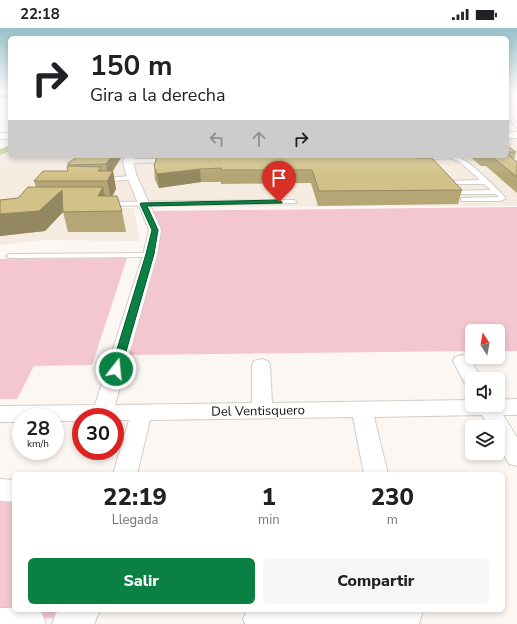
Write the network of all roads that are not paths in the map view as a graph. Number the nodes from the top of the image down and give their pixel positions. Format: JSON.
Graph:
{"nodes":[{"id":1,"x":160,"y":158,"type":"edge"},
{"id":2,"x":433,"y":158,"type":"edge"},
{"id":3,"x":453,"y":158,"type":"edge"},
{"id":4,"x":142,"y":159,"type":"edge"},
{"id":5,"x":416,"y":159,"type":"edge"},
{"id":6,"x":173,"y":161,"type":"edge"},
{"id":7,"x":131,"y":167,"type":"edge"},
{"id":8,"x":96,"y":181,"type":"edge"},
{"id":9,"x":485,"y":182,"type":"junction"},
{"id":10,"x":451,"y":183,"type":"edge"},
{"id":11,"x":497,"y":192,"type":"junction"},
{"id":12,"x":456,"y":193,"type":"edge"},
{"id":13,"x":462,"y":200,"type":"dead end"},
{"id":14,"x":294,"y":202,"type":"dead end"},
{"id":15,"x":98,"y":204,"type":"edge"},
{"id":16,"x":143,"y":204,"type":"junction"},
{"id":17,"x":150,"y":254,"type":"junction"},
{"id":18,"x":10,"y":256,"type":"dead end"},
{"id":19,"x":462,"y":361,"type":"dead end"},
{"id":20,"x":261,"y":365,"type":"dead end"},
{"id":21,"x":468,"y":372,"type":"edge"},
{"id":22,"x":465,"y":406,"type":"edge"},
{"id":23,"x":505,"y":407,"type":"edge"},
{"id":24,"x":517,"y":407,"type":"edge"},
{"id":25,"x":104,"y":408,"type":"edge"},
{"id":26,"x":362,"y":408,"type":"junction"},
{"id":27,"x":262,"y":410,"type":"junction"},
{"id":28,"x":124,"y":411,"type":"edge"},
{"id":29,"x":142,"y":411,"type":"junction"},
{"id":30,"x":491,"y":412,"type":"edge"},
{"id":31,"x":72,"y":413,"type":"edge"},
{"id":32,"x":0,"y":414,"type":"edge"},
{"id":33,"x":517,"y":457,"type":"edge"},
{"id":34,"x":126,"y":472,"type":"edge"},
{"id":35,"x":376,"y":472,"type":"edge"},
{"id":36,"x":0,"y":490,"type":"edge"},
{"id":37,"x":12,"y":491,"type":"edge"},
{"id":38,"x":84,"y":612,"type":"edge"},
{"id":39,"x":408,"y":612,"type":"edge"},
{"id":40,"x":258,"y":619,"type":"dead end"},
{"id":41,"x":0,"y":623,"type":"edge"},
{"id":42,"x":31,"y":624,"type":"edge"},
{"id":43,"x":67,"y":624,"type":"edge"}],
"edges":[{"from":1,"to":4,"type":"lane"},
{"from":1,"to":6,"type":"lane"},
{"from":2,"to":5,"type":"lane"},
{"from":3,"to":9,"type":"lane"},
{"from":4,"to":7,"type":"street"},
{"from":7,"to":8,"type":"lane"},
{"from":7,"to":16,"type":"street"},
{"from":9,"to":10,"type":"lane"},
{"from":9,"to":11,"type":"lane"},
{"from":11,"to":12,"type":"lane"},
{"from":11,"to":13,"type":"lane"},
{"from":14,"to":16,"type":"lane"},
{"from":15,"to":16,"type":"lane"},
{"from":16,"to":17,"type":"street"},
{"from":17,"to":18,"type":"lane"},
{"from":17,"to":25,"type":"street"},
{"from":19,"to":21,"type":"street"},
{"from":20,"to":27,"type":"street"},
{"from":22,"to":26,"type":"street","name":"Del Ventisquero"},
{"from":23,"to":24,"type":"street","name":"Del Ventisquero"},
{"from":26,"to":27,"type":"street","name":"Del Ventisquero"},
{"from":26,"to":35,"type":"street"},
{"from":27,"to":29,"type":"street","name":"Del Ventisquero"},
{"from":28,"to":29,"type":"street","name":"Del Ventisquero"},
{"from":29,"to":34,"type":"street"},
{"from":30,"to":33,"type":"street"},
{"from":31,"to":32,"type":"street","name":"Del Ventisquero"},
{"from":36,"to":37,"type":"street"},
{"from":38,"to":43,"type":"street"},
{"from":39,"to":40,"type":"street"},
{"from":41,"to":42,"type":"street"}]}
